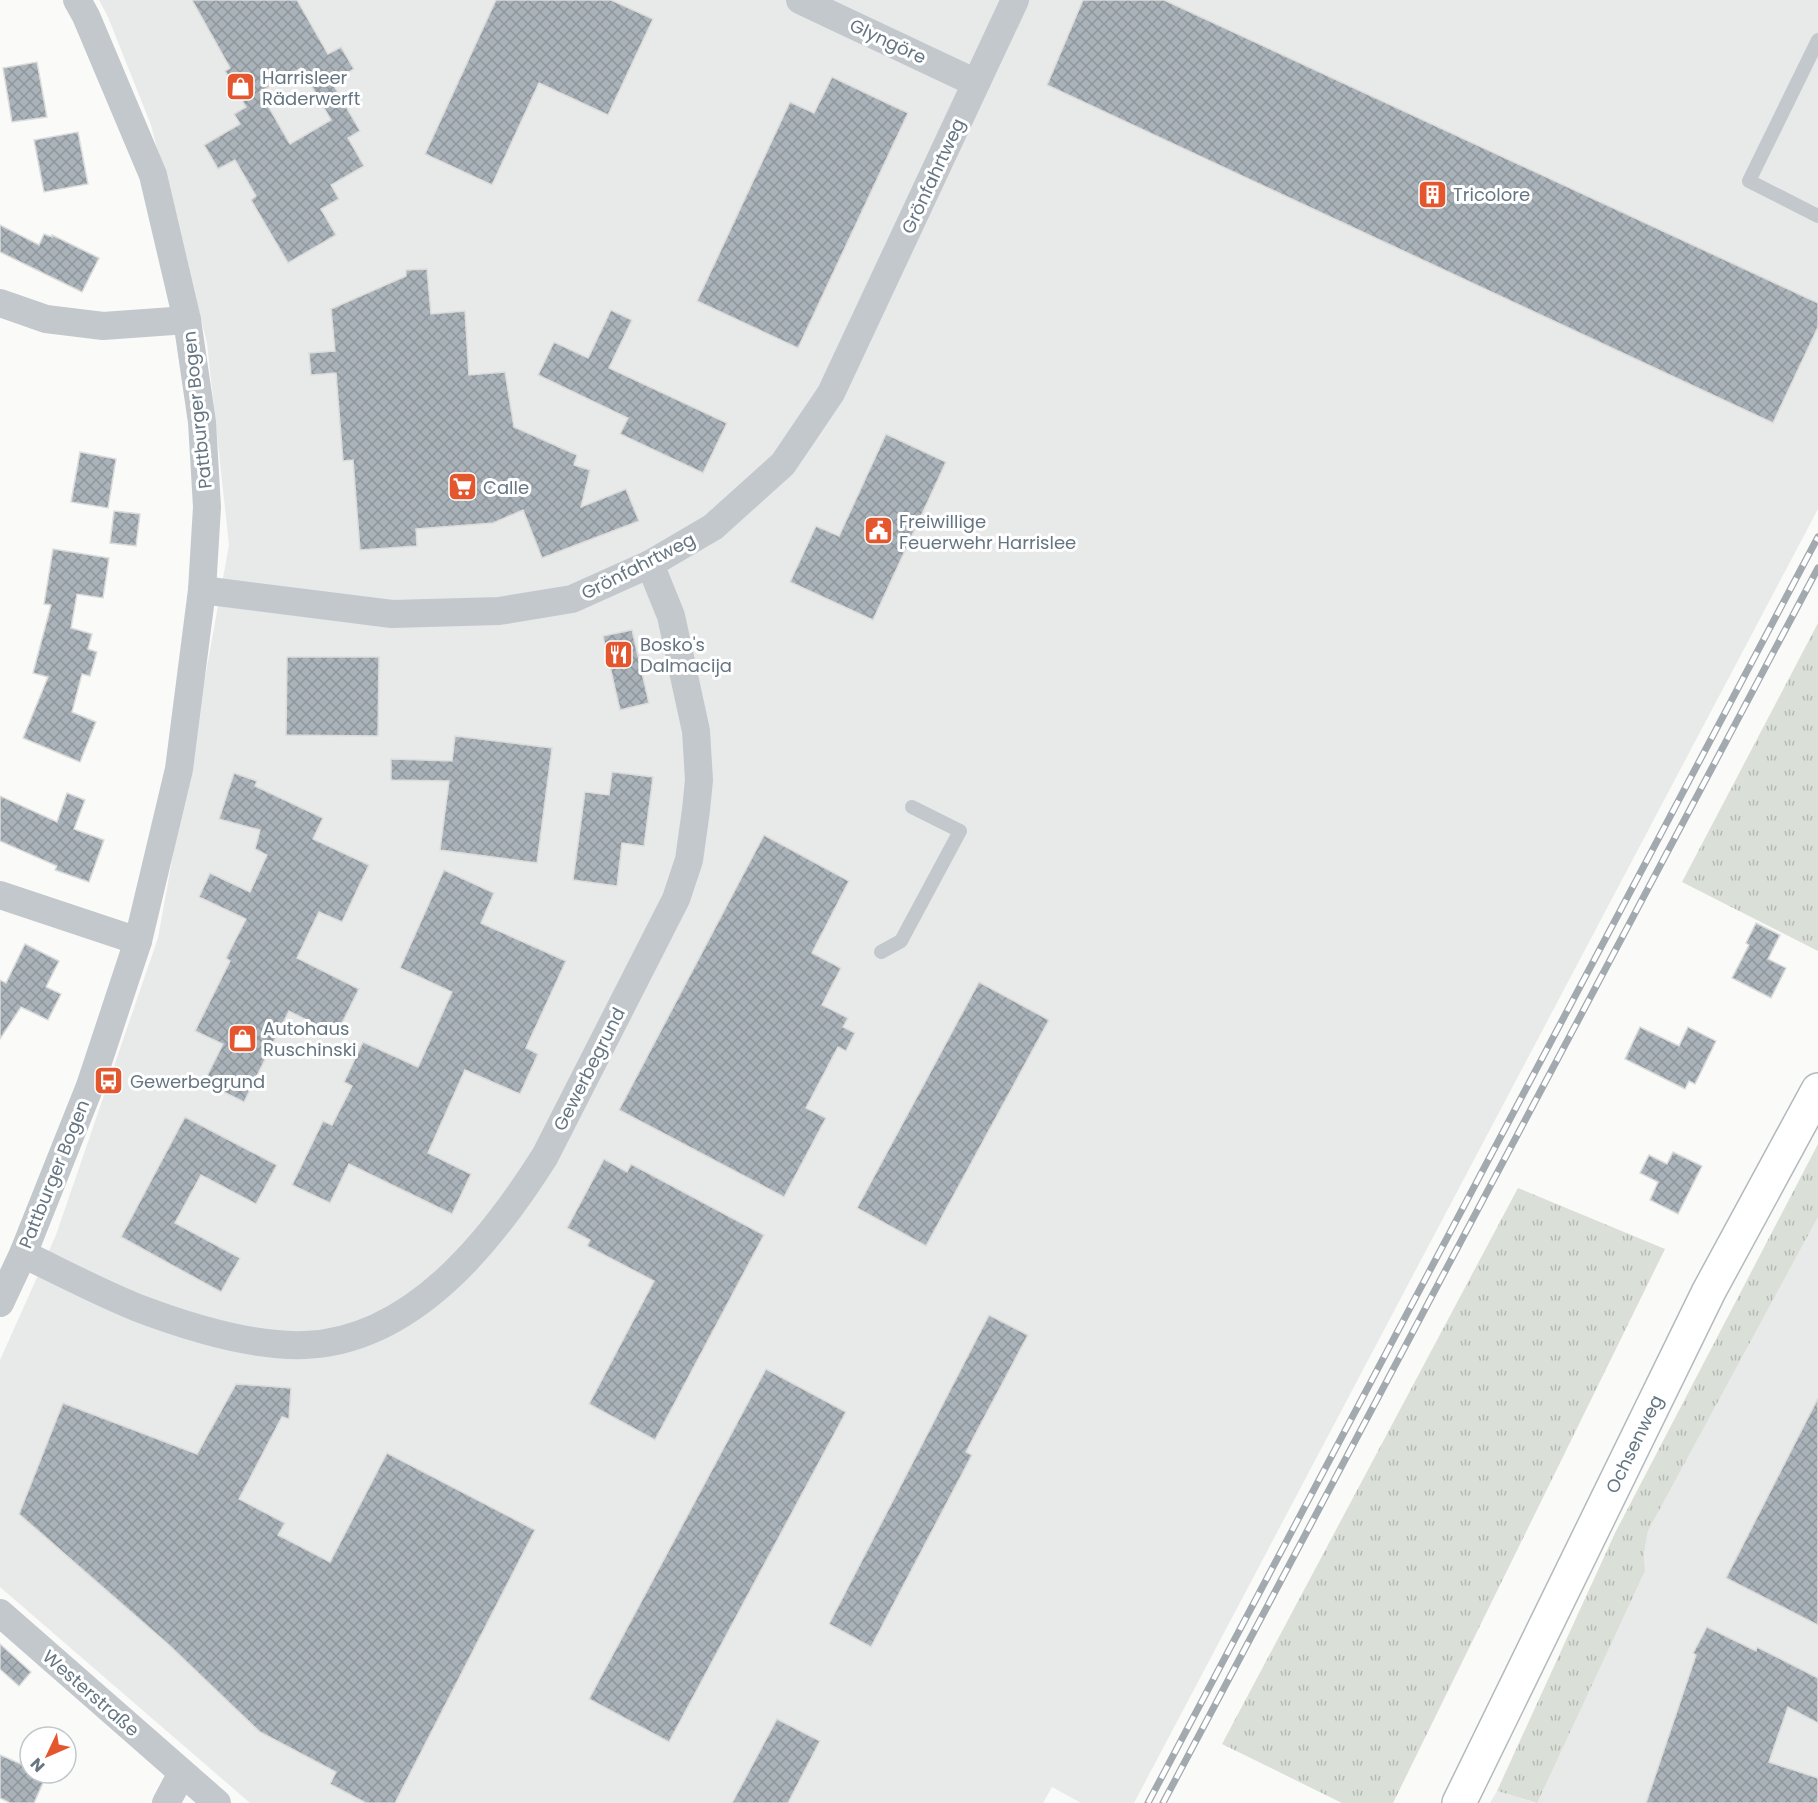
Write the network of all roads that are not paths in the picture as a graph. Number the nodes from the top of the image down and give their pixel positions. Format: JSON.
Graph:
{"nodes":[{"id":1,"x":77,"y":0,"type":"edge"},
{"id":2,"x":800,"y":0,"type":"edge"},
{"id":3,"x":1015,"y":0,"type":"edge"},
{"id":4,"x":1818,"y":40,"type":"edge"},
{"id":5,"x":1814,"y":57,"type":"edge"},
{"id":6,"x":976,"y":82,"type":"junction"},
{"id":7,"x":1818,"y":216,"type":"edge"},
{"id":8,"x":0,"y":303,"type":"edge"},
{"id":9,"x":187,"y":320,"type":"junction"},
{"id":10,"x":650,"y":564,"type":"junction"},
{"id":11,"x":202,"y":590,"type":"junction"},
{"id":12,"x":912,"y":807,"type":"dead end"},
{"id":13,"x":0,"y":895,"type":"edge"},
{"id":14,"x":138,"y":941,"type":"junction"},
{"id":15,"x":881,"y":952,"type":"dead end"},
{"id":16,"x":1818,"y":1090,"type":"edge"},
{"id":17,"x":22,"y":1254,"type":"junction"},
{"id":18,"x":0,"y":1303,"type":"edge"},
{"id":19,"x":0,"y":1613,"type":"edge"},
{"id":20,"x":182,"y":1773,"type":"junction"},
{"id":21,"x":166,"y":1803,"type":"edge"},
{"id":22,"x":217,"y":1803,"type":"edge"},
{"id":23,"x":1459,"y":1803,"type":"edge"}],
"edges":[{"from":1,"to":9,"type":"street","name":"Pattburger Bogen"},
{"from":2,"to":6,"type":"street","name":"Glyngöre"},
{"from":3,"to":6,"type":"street","name":"Grönfahrtweg"},
{"from":4,"to":5,"type":"lane"},
{"from":5,"to":7,"type":"lane"},
{"from":6,"to":10,"type":"street","name":"Grönfahrtweg"},
{"from":8,"to":9,"type":"street"},
{"from":9,"to":11,"type":"street","name":"Pattburger Bogen"},
{"from":10,"to":11,"type":"street","name":"Grönfahrtweg"},
{"from":10,"to":17,"type":"street","name":"Gewerbegrund"},
{"from":11,"to":14,"type":"street","name":"Pattburger Bogen"},
{"from":12,"to":15,"type":"lane"},
{"from":13,"to":14,"type":"street"},
{"from":14,"to":17,"type":"street","name":"Pattburger Bogen"},
{"from":16,"to":23,"type":"main road","name":"Ochsenweg"},
{"from":17,"to":18,"type":"street","name":"Pattburger Bogen"},
{"from":19,"to":20,"type":"street","name":"Westerstraße"},
{"from":20,"to":21,"type":"street"},
{"from":20,"to":22,"type":"street","name":"Westerstraße"}]}
